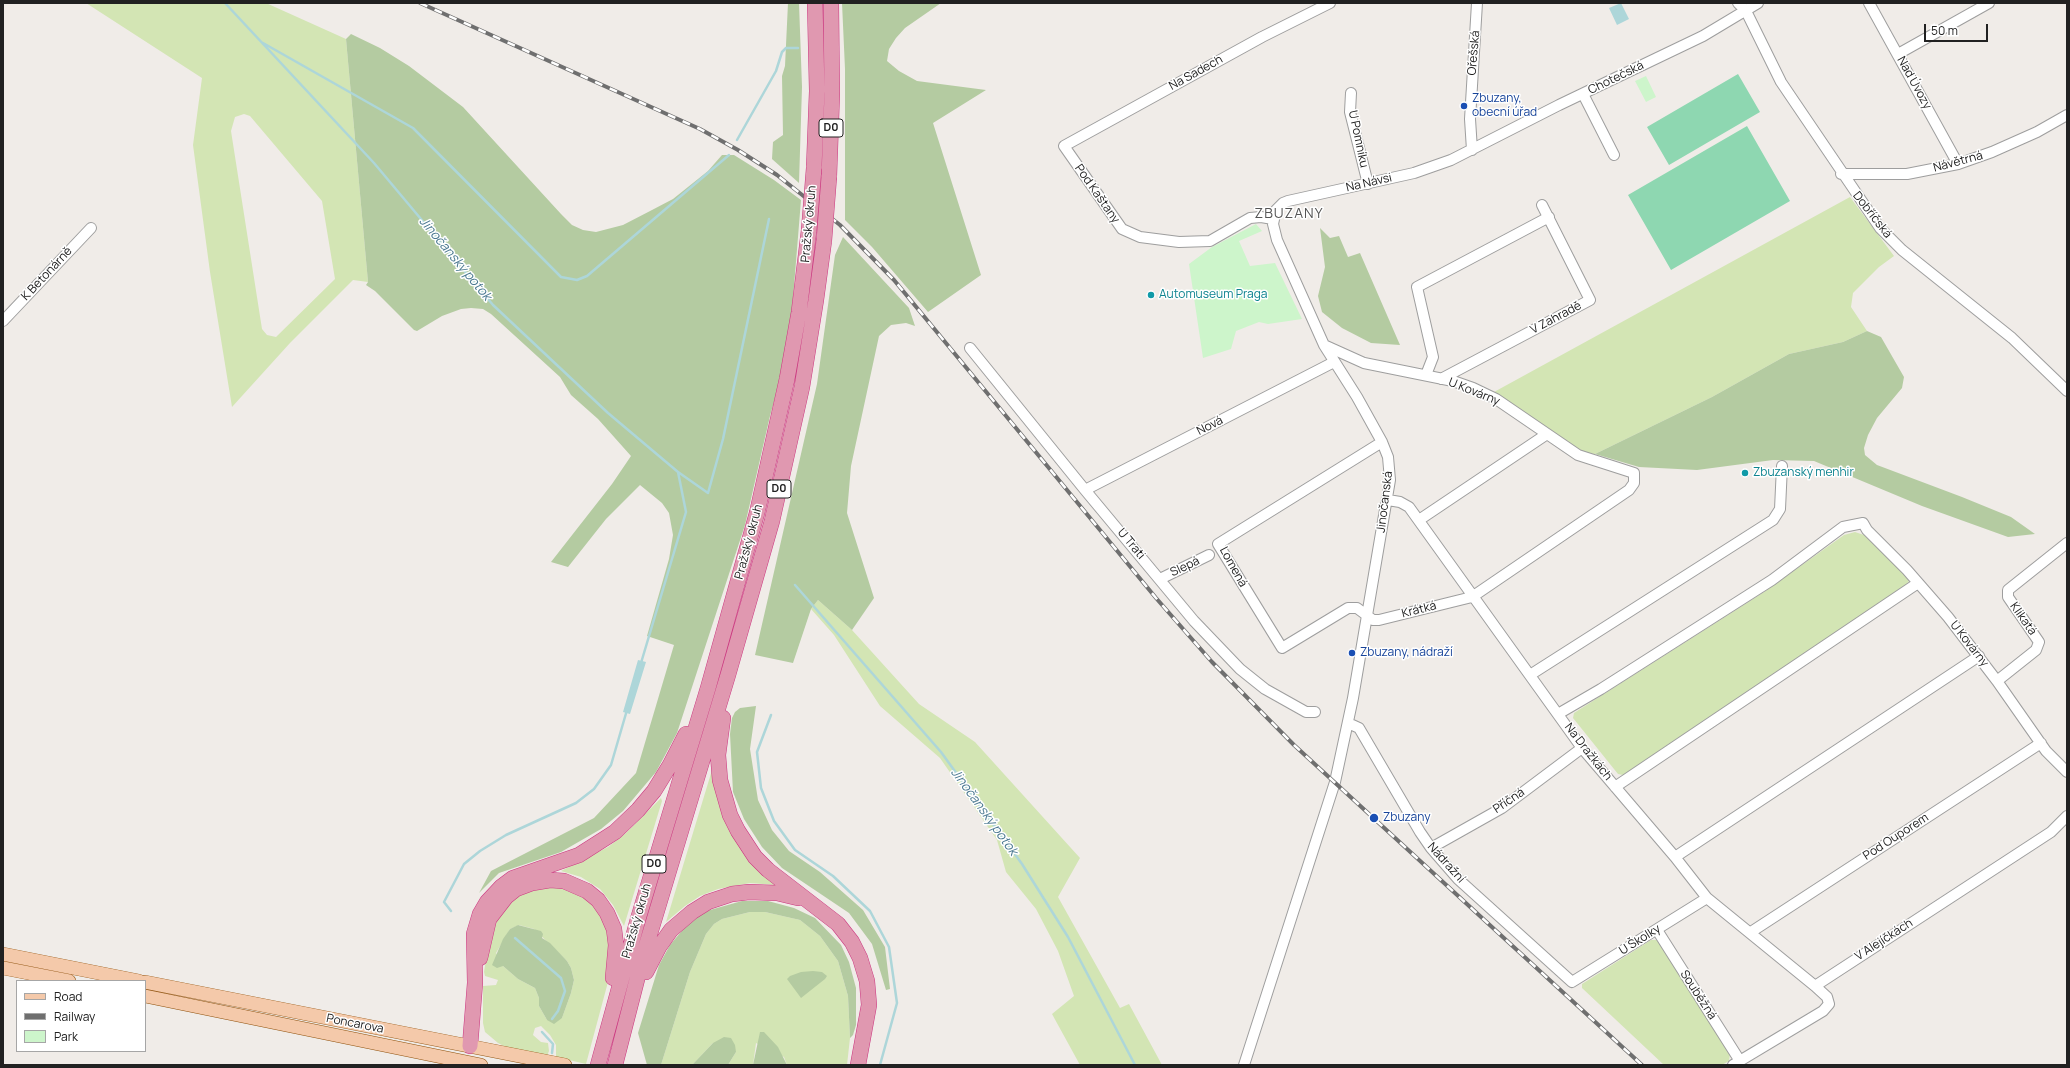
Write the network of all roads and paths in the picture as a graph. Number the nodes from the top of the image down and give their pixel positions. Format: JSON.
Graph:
{"nodes":[{"id":1,"x":815,"y":3,"type":"edge"},
{"id":2,"x":830,"y":3,"type":"edge"},
{"id":3,"x":1330,"y":3,"type":"edge"},
{"id":4,"x":1478,"y":3,"type":"edge"},
{"id":5,"x":1738,"y":3,"type":"edge"},
{"id":6,"x":1758,"y":3,"type":"edge"},
{"id":7,"x":1869,"y":3,"type":"edge"},
{"id":8,"x":1989,"y":3,"type":"edge"},
{"id":9,"x":1746,"y":11,"type":"junction"},
{"id":10,"x":1898,"y":54,"type":"junction"},
{"id":11,"x":1351,"y":93,"type":"dead end"},
{"id":12,"x":1583,"y":94,"type":"junction"},
{"id":13,"x":2067,"y":115,"type":"edge"},
{"id":14,"x":1064,"y":146,"type":"joint"},
{"id":15,"x":1472,"y":150,"type":"junction"},
{"id":16,"x":1614,"y":156,"type":"dead end"},
{"id":17,"x":1958,"y":164,"type":"junction"},
{"id":18,"x":1841,"y":174,"type":"junction"},
{"id":19,"x":1368,"y":184,"type":"junction"},
{"id":20,"x":1542,"y":205,"type":"dead end"},
{"id":21,"x":1549,"y":217,"type":"junction"},
{"id":22,"x":1273,"y":219,"type":"junction"},
{"id":23,"x":91,"y":228,"type":"dead end"},
{"id":24,"x":3,"y":321,"type":"edge"},
{"id":25,"x":1324,"y":345,"type":"junction"},
{"id":26,"x":970,"y":348,"type":"dead end"},
{"id":27,"x":1334,"y":362,"type":"junction"},
{"id":28,"x":1426,"y":375,"type":"junction"},
{"id":29,"x":1441,"y":379,"type":"junction"},
{"id":30,"x":2067,"y":391,"type":"edge"},
{"id":31,"x":1548,"y":434,"type":"junction"},
{"id":32,"x":1382,"y":442,"type":"junction"},
{"id":33,"x":1782,"y":466,"type":"dead end"},
{"id":34,"x":1085,"y":490,"type":"junction"},
{"id":35,"x":1388,"y":500,"type":"junction"},
{"id":36,"x":1419,"y":520,"type":"junction"},
{"id":37,"x":2067,"y":543,"type":"edge"},
{"id":38,"x":1209,"y":555,"type":"dead end"},
{"id":39,"x":1160,"y":579,"type":"junction"},
{"id":40,"x":1918,"y":583,"type":"junction"},
{"id":41,"x":1472,"y":597,"type":"junction"},
{"id":42,"x":1367,"y":614,"type":"junction"},
{"id":43,"x":1979,"y":656,"type":"junction"},
{"id":44,"x":728,"y":675,"type":"junction"},
{"id":45,"x":1530,"y":675,"type":"junction"},
{"id":46,"x":1997,"y":681,"type":"junction"},
{"id":47,"x":708,"y":688,"type":"junction"},
{"id":48,"x":1315,"y":712,"type":"dead end"},
{"id":49,"x":1558,"y":714,"type":"junction"},
{"id":50,"x":1348,"y":723,"type":"junction"},
{"id":51,"x":2041,"y":743,"type":"junction"},
{"id":52,"x":1582,"y":748,"type":"junction"},
{"id":53,"x":2067,"y":772,"type":"edge"},
{"id":54,"x":1615,"y":787,"type":"junction"},
{"id":55,"x":2067,"y":816,"type":"edge"},
{"id":56,"x":1431,"y":848,"type":"junction"},
{"id":57,"x":1675,"y":857,"type":"junction"},
{"id":58,"x":1707,"y":898,"type":"junction"},
{"id":59,"x":805,"y":900,"type":"junction"},
{"id":60,"x":1657,"y":930,"type":"junction"},
{"id":61,"x":1751,"y":932,"type":"junction"},
{"id":62,"x":9,"y":955,"type":"edge"},
{"id":63,"x":7,"y":969,"type":"edge"},
{"id":64,"x":475,"y":979,"type":"junction"},
{"id":65,"x":64,"y":980,"type":"edge"},
{"id":66,"x":134,"y":980,"type":"edge"},
{"id":67,"x":146,"y":982,"type":"edge"},
{"id":68,"x":1572,"y":982,"type":"joint"},
{"id":69,"x":1815,"y":986,"type":"junction"},
{"id":70,"x":146,"y":996,"type":"edge"},
{"id":71,"x":251,"y":1003,"type":"junction"},
{"id":72,"x":628,"y":1013,"type":"junction"},
{"id":73,"x":248,"y":1017,"type":"junction"},
{"id":74,"x":604,"y":1042,"type":"junction"},
{"id":75,"x":470,"y":1046,"type":"junction"},
{"id":76,"x":860,"y":1061,"type":"edge"},
{"id":77,"x":468,"y":1062,"type":"junction"},
{"id":78,"x":1737,"y":1063,"type":"edge"},
{"id":79,"x":481,"y":1065,"type":"edge"},
{"id":80,"x":565,"y":1065,"type":"edge"},
{"id":81,"x":598,"y":1065,"type":"edge"},
{"id":82,"x":615,"y":1065,"type":"edge"},
{"id":83,"x":1244,"y":1065,"type":"edge"}],
"edges":[{"from":1,"to":47,"type":"highway","name":"Pražský okruh","number":"D0","bridge":true},
{"from":2,"to":44,"type":"highway","name":"Pražský okruh","number":"D0","bridge":true},
{"from":3,"to":14,"type":"street","name":"Na Sadech"},
{"from":4,"to":15,"type":"street","name":"Ořešská"},
{"from":5,"to":9,"type":"street","name":"Dobříčská"},
{"from":6,"to":9,"type":"street","name":"Chotečská"},
{"from":7,"to":10,"type":"street","name":"Nad Úvozy"},
{"from":8,"to":10,"type":"street"},
{"from":9,"to":12,"type":"street","name":"Chotečská"},
{"from":9,"to":18,"type":"street","name":"Dobříčská"},
{"from":10,"to":17,"type":"street","name":"Nad Úvozy"},
{"from":11,"to":19,"type":"street","name":"U Pomníku"},
{"from":12,"to":15,"type":"street","name":"Chotečská"},
{"from":12,"to":16,"type":"street"},
{"from":13,"to":17,"type":"street","name":"Návětrná"},
{"from":14,"to":22,"type":"street","name":"Pod Kaštany"},
{"from":15,"to":19,"type":"street","name":"Na Návsi"},
{"from":17,"to":18,"type":"street","name":"Návětrná"},
{"from":18,"to":30,"type":"street","name":"Dobříčská"},
{"from":19,"to":22,"type":"street","name":"Na Návsi"},
{"from":20,"to":21,"type":"street","name":"V Zahradě"},
{"from":21,"to":28,"type":"street"},
{"from":21,"to":29,"type":"street","name":"V Zahradě"},
{"from":22,"to":25,"type":"street","name":"Jinočanská"},
{"from":23,"to":24,"type":"street","name":"K Betonárně"},
{"from":25,"to":27,"type":"street","name":"Jinočanská"},
{"from":25,"to":28,"type":"street","name":"U Kovárny"},
{"from":26,"to":34,"type":"street","name":"U Trati"},
{"from":27,"to":32,"type":"street","name":"Jinočanská"},
{"from":27,"to":34,"type":"street","name":"Nová"},
{"from":28,"to":29,"type":"street","name":"U Kovárny"},
{"from":29,"to":31,"type":"street","name":"U Kovárny"},
{"from":31,"to":36,"type":"street"},
{"from":31,"to":41,"type":"street","name":"U Kovárny"},
{"from":32,"to":35,"type":"street","name":"Jinočanská"},
{"from":32,"to":42,"type":"street","name":"Lomená"},
{"from":33,"to":45,"type":"street"},
{"from":34,"to":39,"type":"street","name":"U Trati"},
{"from":35,"to":36,"type":"street","name":"Na Dražkách"},
{"from":35,"to":42,"type":"street","name":"Jinočanská"},
{"from":36,"to":41,"type":"street","name":"Na Dražkách"},
{"from":37,"to":46,"type":"street","name":"Klikatá"},
{"from":38,"to":39,"type":"street","name":"Slepá"},
{"from":39,"to":48,"type":"street","name":"U Trati"},
{"from":40,"to":43,"type":"street","name":"U Kovárny"},
{"from":40,"to":49,"type":"street","name":"U Kovárny"},
{"from":40,"to":54,"type":"street"},
{"from":41,"to":42,"type":"street","name":"Krátká"},
{"from":41,"to":45,"type":"street","name":"Na Dražkách"},
{"from":42,"to":50,"type":"street","name":"Jinočanská"},
{"from":43,"to":46,"type":"street","name":"U Kovárny"},
{"from":43,"to":57,"type":"street"},
{"from":44,"to":59,"type":"highway"},
{"from":44,"to":72,"type":"highway","name":"Pražský okruh","number":"D0"},
{"from":45,"to":49,"type":"street","name":"Na Dražkách"},
{"from":46,"to":51,"type":"street","name":"U Kovárny"},
{"from":47,"to":64,"type":"highway"},
{"from":47,"to":74,"type":"highway","name":"Pražský okruh","number":"D0"},
{"from":49,"to":52,"type":"street","name":"Na Dražkách"},
{"from":50,"to":56,"type":"street","name":"Nádražní"},
{"from":50,"to":83,"type":"street","name":"Jinočanská"},
{"from":51,"to":53,"type":"street","name":"U Kovárny"},
{"from":51,"to":61,"type":"street","name":"Pod Ouporem"},
{"from":52,"to":54,"type":"street","name":"Na Dražkách"},
{"from":52,"to":56,"type":"street","name":"Příčná"},
{"from":54,"to":57,"type":"street","name":"Na Dražkách"},
{"from":55,"to":69,"type":"street","name":"V Alejíčkách"},
{"from":56,"to":68,"type":"street","name":"Nádražní"},
{"from":57,"to":58,"type":"street","name":"Na Dražkách"},
{"from":58,"to":60,"type":"street","name":"U Školky"},
{"from":58,"to":61,"type":"street","name":"Na Dražkách"},
{"from":59,"to":72,"type":"highway"},
{"from":59,"to":76,"type":"highway"},
{"from":60,"to":68,"type":"street","name":"U Školky"},
{"from":60,"to":78,"type":"street","name":"Souběžná"},
{"from":61,"to":69,"type":"street","name":"Na Dražkách"},
{"from":62,"to":63,"type":"main road"},
{"from":62,"to":66,"type":"main road"},
{"from":63,"to":65,"type":"main road"},
{"from":64,"to":74,"type":"highway"},
{"from":64,"to":75,"type":"highway"},
{"from":67,"to":71,"type":"main road","name":"Poncarova"},
{"from":69,"to":78,"type":"street"},
{"from":70,"to":73,"type":"main road","name":"Poncarova"},
{"from":71,"to":73,"type":"main road"},
{"from":71,"to":75,"type":"main road","name":"Poncarova"},
{"from":72,"to":82,"type":"highway","name":"Pražský okruh","number":"D0"},
{"from":73,"to":77,"type":"main road","name":"Poncarova"},
{"from":74,"to":81,"type":"highway","name":"Pražský okruh","number":"D0"},
{"from":75,"to":77,"type":"main road"},
{"from":75,"to":80,"type":"main road","name":"Poncarova"},
{"from":77,"to":79,"type":"main road","name":"Poncarova"}]}
